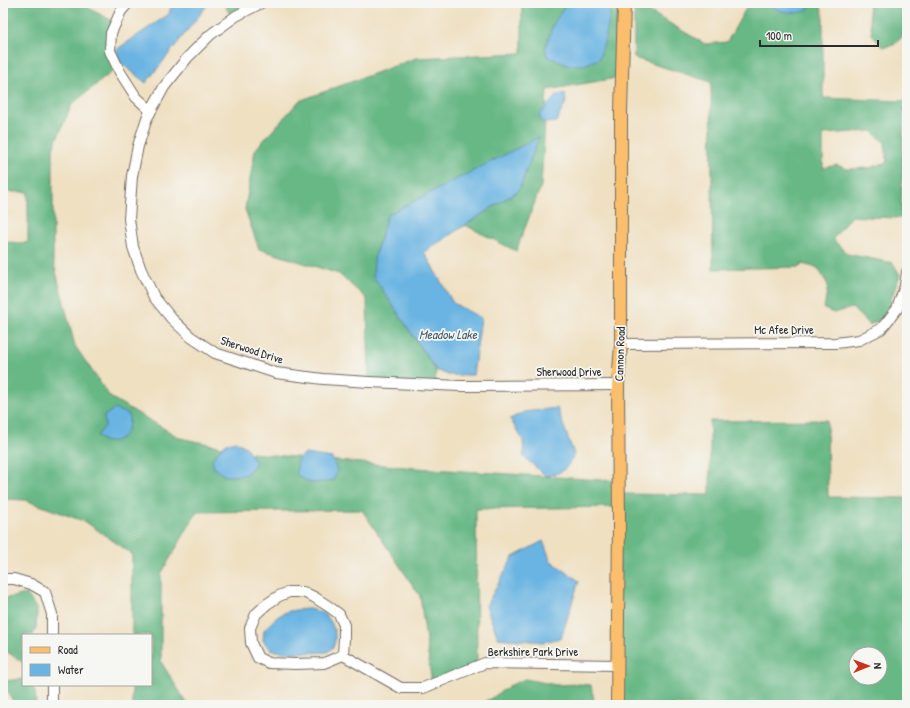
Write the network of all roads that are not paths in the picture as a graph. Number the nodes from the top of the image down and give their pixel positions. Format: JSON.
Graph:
{"nodes":[{"id":1,"x":128,"y":3,"type":"edge"},
{"id":2,"x":261,"y":3,"type":"edge"},
{"id":3,"x":624,"y":3,"type":"edge"},
{"id":4,"x":151,"y":111,"type":"junction"},
{"id":5,"x":907,"y":272,"type":"edge"},
{"id":6,"x":621,"y":344,"type":"junction"},
{"id":7,"x":618,"y":385,"type":"junction"},
{"id":8,"x":3,"y":579,"type":"edge"},
{"id":9,"x":52,"y":634,"type":"edge"},
{"id":10,"x":343,"y":655,"type":"junction"},
{"id":11,"x":617,"y":665,"type":"junction"},
{"id":12,"x":52,"y":686,"type":"edge"},
{"id":13,"x":52,"y":705,"type":"edge"},
{"id":14,"x":617,"y":705,"type":"edge"}],
"edges":[{"from":1,"to":4,"type":"street"},
{"from":2,"to":4,"type":"street","name":"Sherwood Drive"},
{"from":3,"to":6,"type":"main road","name":"Cannon Road"},
{"from":4,"to":7,"type":"street","name":"Sherwood Drive"},
{"from":5,"to":6,"type":"street","name":"Mc Afee Drive"},
{"from":6,"to":7,"type":"main road","name":"Cannon Road"},
{"from":7,"to":11,"type":"main road","name":"Cannon Road"},
{"from":8,"to":9,"type":"street"},
{"from":10,"to":10,"type":"street"},
{"from":10,"to":11,"type":"street","name":"Berkshire Park Drive"},
{"from":11,"to":14,"type":"main road","name":"Cannon Road"},
{"from":12,"to":13,"type":"street"}]}
